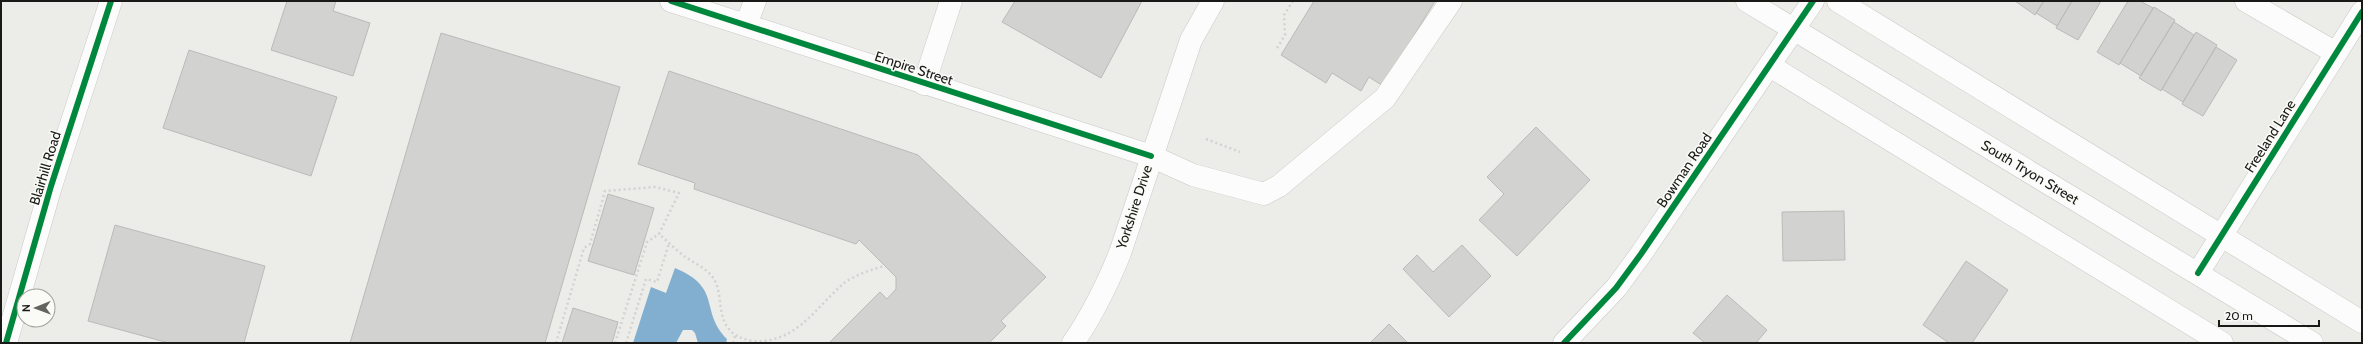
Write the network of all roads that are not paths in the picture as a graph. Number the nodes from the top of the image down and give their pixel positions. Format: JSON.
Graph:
{"nodes":[{"id":1,"x":111,"y":1,"type":"edge"},
{"id":2,"x":671,"y":1,"type":"edge"},
{"id":3,"x":755,"y":1,"type":"edge"},
{"id":4,"x":951,"y":1,"type":"edge"},
{"id":5,"x":1213,"y":1,"type":"edge"},
{"id":6,"x":1451,"y":1,"type":"edge"},
{"id":7,"x":1747,"y":1,"type":"edge"},
{"id":8,"x":1814,"y":1,"type":"edge"},
{"id":9,"x":1838,"y":1,"type":"edge"},
{"id":10,"x":2246,"y":1,"type":"edge"},
{"id":11,"x":2362,"y":12,"type":"edge"},
{"id":12,"x":746,"y":25,"type":"junction"},
{"id":13,"x":1793,"y":31,"type":"junction"},
{"id":14,"x":2336,"y":53,"type":"junction"},
{"id":15,"x":1770,"y":66,"type":"junction"},
{"id":16,"x":924,"y":84,"type":"junction"},
{"id":17,"x":1151,"y":156,"type":"junction"},
{"id":18,"x":2222,"y":235,"type":"junction"},
{"id":19,"x":2198,"y":273,"type":"junction"},
{"id":20,"x":2362,"y":322,"type":"edge"},
{"id":21,"x":6,"y":343,"type":"edge"},
{"id":22,"x":1073,"y":343,"type":"edge"},
{"id":23,"x":1564,"y":343,"type":"edge"},
{"id":24,"x":2222,"y":343,"type":"edge"},
{"id":25,"x":2312,"y":343,"type":"edge"}],
"edges":[{"from":1,"to":21,"type":"street","name":"Blairhill Road"},
{"from":2,"to":12,"type":"street","name":"Empire Street"},
{"from":3,"to":12,"type":"street"},
{"from":4,"to":16,"type":"street"},
{"from":5,"to":17,"type":"street","name":"Yorkshire Drive"},
{"from":6,"to":17,"type":"street","name":"Empire Street"},
{"from":7,"to":13,"type":"street","name":"South Tryon Street"},
{"from":8,"to":13,"type":"street","name":"Bowman Road"},
{"from":9,"to":18,"type":"street"},
{"from":10,"to":14,"type":"street"},
{"from":11,"to":14,"type":"street","name":"Freeland Lane"},
{"from":12,"to":16,"type":"street","name":"Empire Street"},
{"from":13,"to":15,"type":"street","name":"Bowman Road"},
{"from":13,"to":19,"type":"street","name":"South Tryon Street"},
{"from":14,"to":18,"type":"street","name":"Freeland Lane"},
{"from":15,"to":23,"type":"street","name":"Bowman Road"},
{"from":15,"to":24,"type":"street"},
{"from":16,"to":17,"type":"street","name":"Empire Street"},
{"from":17,"to":22,"type":"street","name":"Yorkshire Drive"},
{"from":18,"to":19,"type":"street","name":"Freeland Lane"},
{"from":18,"to":20,"type":"street"},
{"from":19,"to":25,"type":"street","name":"South Tryon Street"}]}
